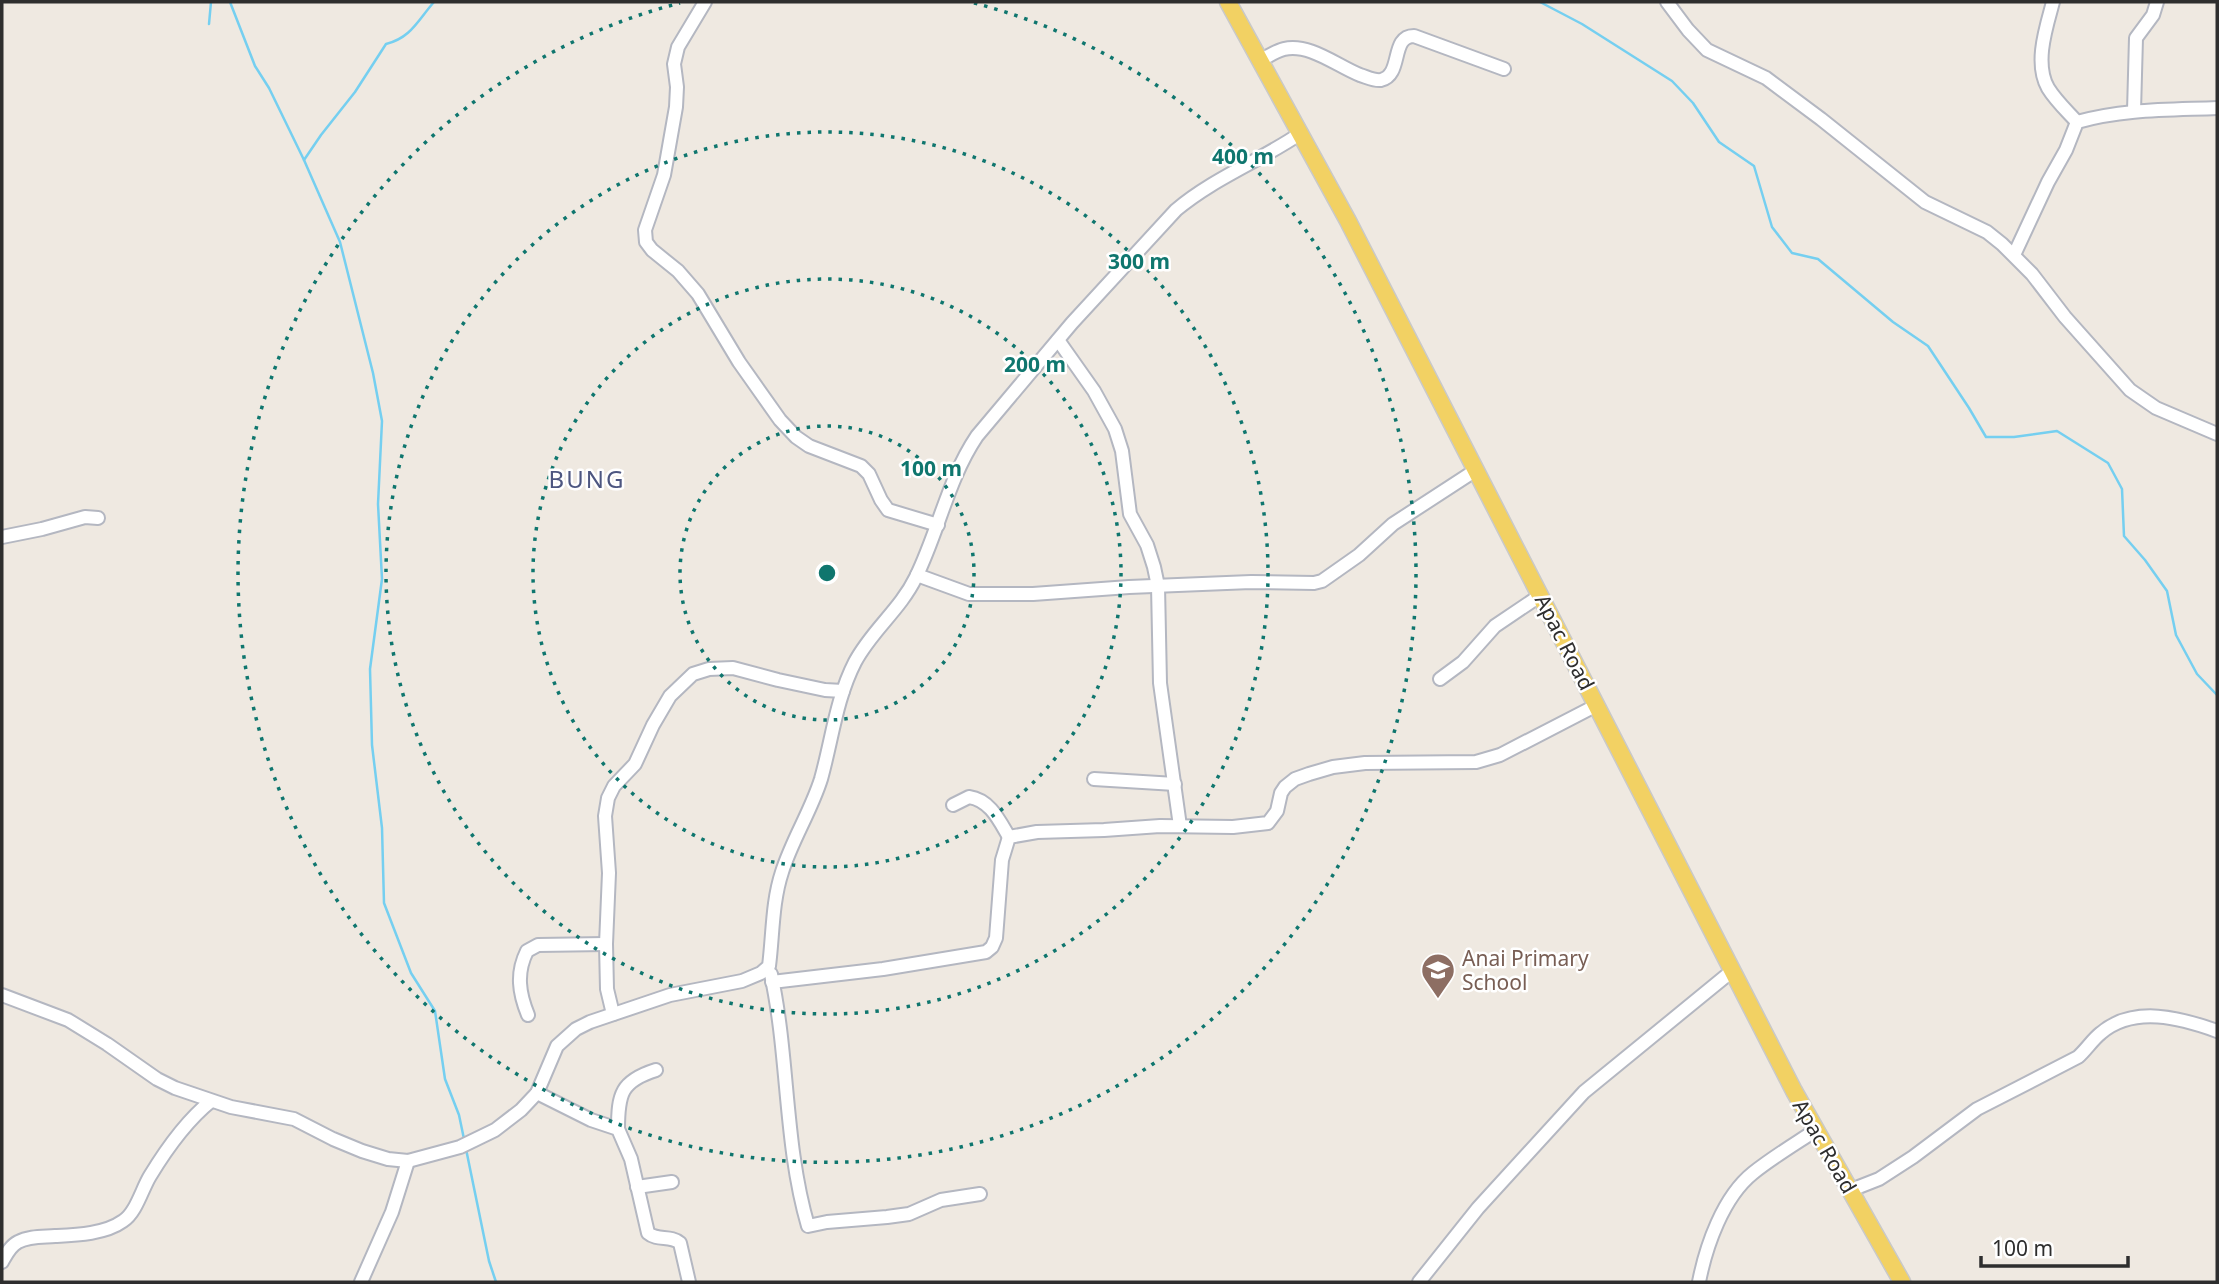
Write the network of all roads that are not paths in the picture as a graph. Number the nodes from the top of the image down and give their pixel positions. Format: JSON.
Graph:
{"nodes":[{"id":1,"x":705,"y":2,"type":"edge"},
{"id":2,"x":1228,"y":2,"type":"edge"},
{"id":3,"x":1667,"y":2,"type":"edge"},
{"id":4,"x":2053,"y":2,"type":"edge"},
{"id":5,"x":2157,"y":2,"type":"edge"},
{"id":6,"x":1260,"y":61,"type":"junction"},
{"id":7,"x":1504,"y":69,"type":"dead end"},
{"id":8,"x":2217,"y":108,"type":"edge"},
{"id":9,"x":2134,"y":111,"type":"junction"},
{"id":10,"x":2077,"y":122,"type":"junction"},
{"id":11,"x":1301,"y":133,"type":"junction"},
{"id":12,"x":2014,"y":255,"type":"junction"},
{"id":13,"x":1058,"y":340,"type":"junction"},
{"id":14,"x":2217,"y":434,"type":"edge"},
{"id":15,"x":1476,"y":470,"type":"junction"},
{"id":16,"x":98,"y":518,"type":"dead end"},
{"id":17,"x":938,"y":525,"type":"junction"},
{"id":18,"x":2,"y":537,"type":"edge"},
{"id":19,"x":917,"y":575,"type":"junction"},
{"id":20,"x":1158,"y":586,"type":"junction"},
{"id":21,"x":1541,"y":596,"type":"junction"},
{"id":22,"x":1440,"y":679,"type":"dead end"},
{"id":23,"x":843,"y":691,"type":"junction"},
{"id":24,"x":1597,"y":705,"type":"junction"},
{"id":25,"x":1094,"y":779,"type":"dead end"},
{"id":26,"x":1175,"y":784,"type":"junction"},
{"id":27,"x":953,"y":804,"type":"dead end"},
{"id":28,"x":1180,"y":826,"type":"junction"},
{"id":29,"x":1009,"y":837,"type":"junction"},
{"id":30,"x":606,"y":944,"type":"junction"},
{"id":31,"x":769,"y":967,"type":"junction"},
{"id":32,"x":1732,"y":971,"type":"junction"},
{"id":33,"x":772,"y":982,"type":"junction"},
{"id":34,"x":2,"y":995,"type":"edge"},
{"id":35,"x":613,"y":1014,"type":"junction"},
{"id":36,"x":528,"y":1015,"type":"dead end"},
{"id":37,"x":2217,"y":1031,"type":"edge"},
{"id":38,"x":656,"y":1070,"type":"dead end"},
{"id":39,"x":537,"y":1093,"type":"junction"},
{"id":40,"x":211,"y":1101,"type":"junction"},
{"id":41,"x":618,"y":1129,"type":"junction"},
{"id":42,"x":1816,"y":1130,"type":"junction"},
{"id":43,"x":408,"y":1161,"type":"junction"},
{"id":44,"x":672,"y":1182,"type":"dead end"},
{"id":45,"x":637,"y":1187,"type":"junction"},
{"id":46,"x":1851,"y":1190,"type":"junction"},
{"id":47,"x":980,"y":1194,"type":"dead end"},
{"id":48,"x":2,"y":1262,"type":"edge"},
{"id":49,"x":361,"y":1282,"type":"edge"},
{"id":50,"x":689,"y":1282,"type":"edge"},
{"id":51,"x":1419,"y":1282,"type":"edge"},
{"id":52,"x":1699,"y":1282,"type":"edge"},
{"id":53,"x":1902,"y":1282,"type":"edge"}],
"edges":[{"from":1,"to":17,"type":"street"},
{"from":2,"to":6,"type":"main road","name":"Apac Road"},
{"from":3,"to":12,"type":"street"},
{"from":4,"to":10,"type":"street"},
{"from":5,"to":9,"type":"street"},
{"from":6,"to":7,"type":"street"},
{"from":6,"to":11,"type":"main road","name":"Apac Road"},
{"from":8,"to":9,"type":"street"},
{"from":9,"to":10,"type":"street"},
{"from":10,"to":12,"type":"street"},
{"from":11,"to":13,"type":"street"},
{"from":11,"to":15,"type":"main road","name":"Apac Road"},
{"from":12,"to":14,"type":"street"},
{"from":13,"to":17,"type":"street"},
{"from":13,"to":20,"type":"street"},
{"from":15,"to":20,"type":"street"},
{"from":15,"to":21,"type":"main road","name":"Apac Road"},
{"from":16,"to":18,"type":"street"},
{"from":17,"to":19,"type":"street"},
{"from":19,"to":20,"type":"street"},
{"from":19,"to":23,"type":"street"},
{"from":20,"to":26,"type":"street"},
{"from":21,"to":22,"type":"street"},
{"from":21,"to":24,"type":"main road","name":"Apac Road"},
{"from":23,"to":30,"type":"street"},
{"from":23,"to":31,"type":"street"},
{"from":24,"to":28,"type":"street"},
{"from":24,"to":32,"type":"main road","name":"Apac Road"},
{"from":25,"to":26,"type":"street"},
{"from":26,"to":28,"type":"street"},
{"from":27,"to":29,"type":"street"},
{"from":28,"to":29,"type":"street"},
{"from":29,"to":33,"type":"street"},
{"from":30,"to":35,"type":"street"},
{"from":30,"to":36,"type":"street"},
{"from":31,"to":33,"type":"street"},
{"from":31,"to":35,"type":"street"},
{"from":32,"to":42,"type":"main road","name":"Apac Road"},
{"from":32,"to":51,"type":"street"},
{"from":33,"to":47,"type":"street"},
{"from":34,"to":40,"type":"street"},
{"from":35,"to":39,"type":"street"},
{"from":37,"to":46,"type":"street"},
{"from":38,"to":41,"type":"street"},
{"from":39,"to":41,"type":"street"},
{"from":39,"to":43,"type":"street"},
{"from":40,"to":43,"type":"street"},
{"from":40,"to":48,"type":"street"},
{"from":41,"to":45,"type":"street"},
{"from":42,"to":46,"type":"main road","name":"Apac Road"},
{"from":42,"to":52,"type":"street"},
{"from":43,"to":49,"type":"street"},
{"from":44,"to":45,"type":"street"},
{"from":45,"to":50,"type":"street"},
{"from":46,"to":53,"type":"main road","name":"Apac Road"}]}
